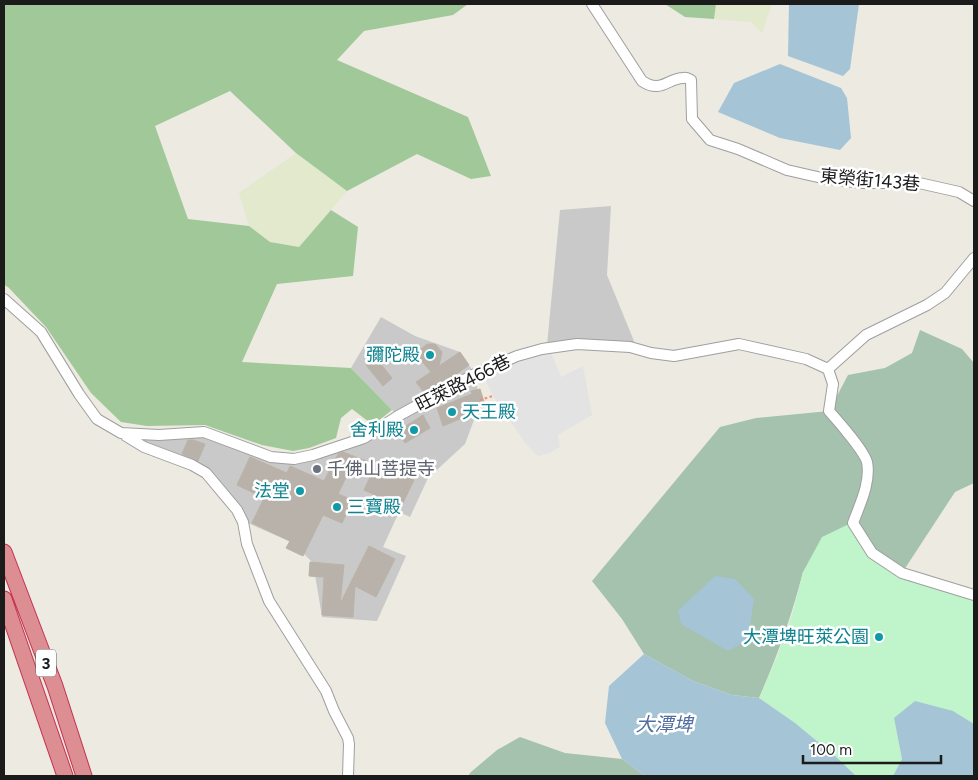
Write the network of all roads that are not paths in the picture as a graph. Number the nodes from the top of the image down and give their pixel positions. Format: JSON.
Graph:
{"nodes":[{"id":1,"x":592,"y":4,"type":"edge"},
{"id":2,"x":974,"y":202,"type":"edge"},
{"id":3,"x":974,"y":258,"type":"edge"},
{"id":4,"x":4,"y":299,"type":"edge"},
{"id":5,"x":828,"y":369,"type":"junction"},
{"id":6,"x":121,"y":433,"type":"junction"},
{"id":7,"x":4,"y":552,"type":"edge"},
{"id":8,"x":974,"y":595,"type":"edge"},
{"id":9,"x":4,"y":599,"type":"edge"},
{"id":10,"x":65,"y":776,"type":"edge"},
{"id":11,"x":84,"y":776,"type":"edge"},
{"id":12,"x":348,"y":776,"type":"edge"}],
"edges":[{"from":1,"to":2,"type":"lane","name":"東榮街143巷"},
{"from":3,"to":5,"type":"lane"},
{"from":4,"to":6,"type":"lane","name":"旺萊路466巷"},
{"from":5,"to":6,"type":"lane","name":"旺萊路466巷"},
{"from":5,"to":8,"type":"lane"},
{"from":6,"to":12,"type":"lane"},
{"from":7,"to":11,"type":"highway","number":"3"},
{"from":9,"to":10,"type":"highway","number":"3"}]}
